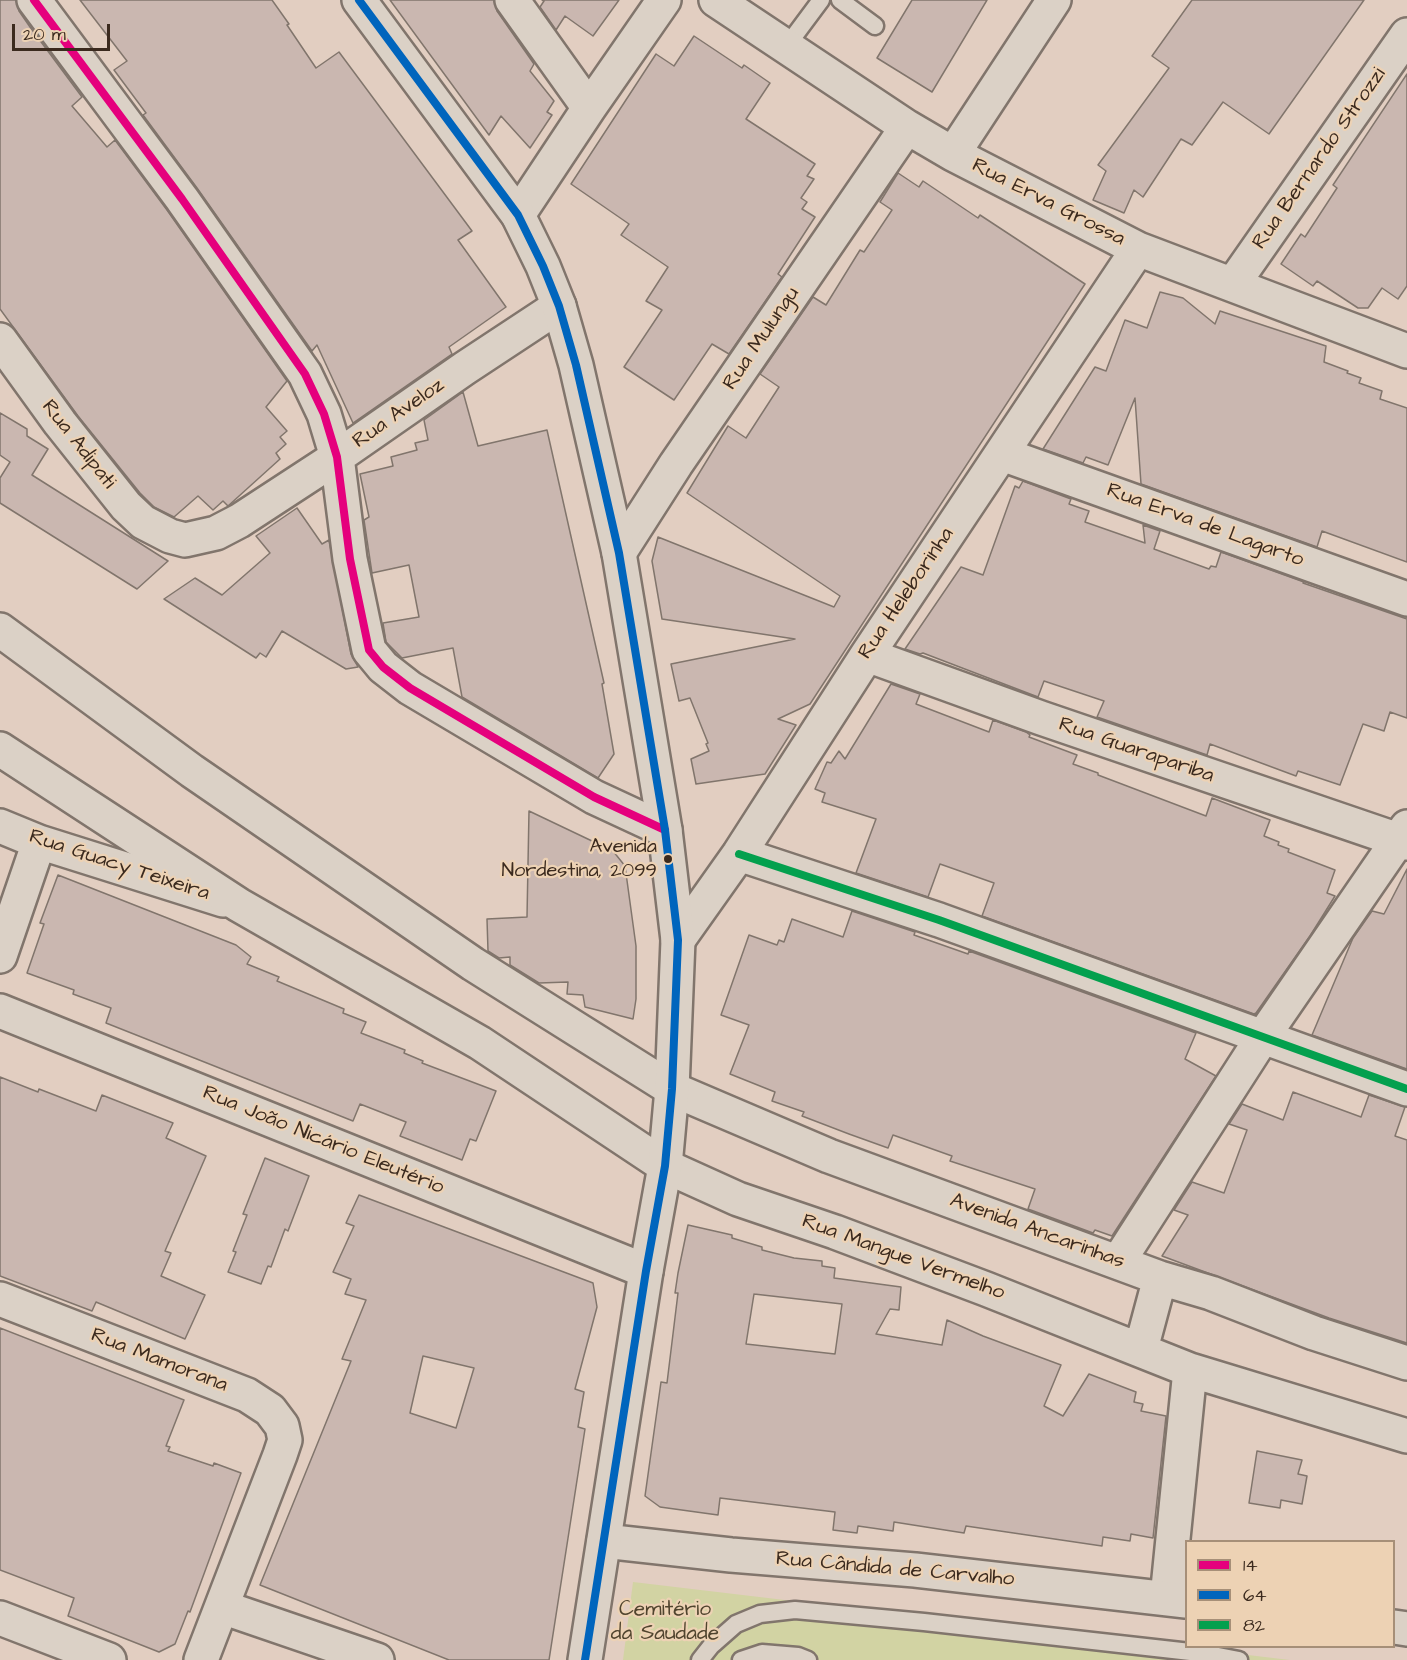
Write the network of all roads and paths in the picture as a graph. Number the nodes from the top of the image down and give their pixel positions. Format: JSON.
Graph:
{"nodes":[{"id":1,"x":34,"y":0,"type":"edge"},
{"id":2,"x":359,"y":0,"type":"edge"},
{"id":3,"x":512,"y":0,"type":"edge"},
{"id":4,"x":664,"y":0,"type":"edge"},
{"id":5,"x":716,"y":0,"type":"edge"},
{"id":6,"x":821,"y":0,"type":"edge"},
{"id":7,"x":840,"y":0,"type":"edge"},
{"id":8,"x":1054,"y":0,"type":"edge"},
{"id":9,"x":875,"y":26,"type":"dead end"},
{"id":10,"x":1407,"y":35,"type":"edge"},
{"id":11,"x":786,"y":47,"type":"junction"},
{"id":12,"x":589,"y":108,"type":"junction"},
{"id":13,"x":907,"y":128,"type":"junction"},
{"id":14,"x":953,"y":154,"type":"junction"},
{"id":15,"x":518,"y":215,"type":"junction"},
{"id":16,"x":1138,"y":249,"type":"junction"},
{"id":17,"x":1233,"y":284,"type":"junction"},
{"id":18,"x":559,"y":306,"type":"junction"},
{"id":19,"x":0,"y":340,"type":"edge"},
{"id":20,"x":1407,"y":351,"type":"edge"},
{"id":21,"x":1002,"y":454,"type":"junction"},
{"id":22,"x":337,"y":457,"type":"junction"},
{"id":23,"x":170,"y":536,"type":"joint"},
{"id":24,"x":619,"y":553,"type":"junction"},
{"id":25,"x":1407,"y":599,"type":"edge"},
{"id":26,"x":0,"y":630,"type":"edge"},
{"id":27,"x":867,"y":655,"type":"junction"},
{"id":28,"x":0,"y":749,"type":"edge"},
{"id":29,"x":0,"y":826,"type":"edge"},
{"id":30,"x":665,"y":830,"type":"junction"},
{"id":31,"x":1404,"y":837,"type":"edge"},
{"id":32,"x":39,"y":842,"type":"junction"},
{"id":33,"x":739,"y":854,"type":"junction"},
{"id":34,"x":238,"y":905,"type":"junction"},
{"id":35,"x":678,"y":940,"type":"junction"},
{"id":36,"x":0,"y":956,"type":"edge"},
{"id":37,"x":0,"y":1011,"type":"edge"},
{"id":38,"x":1264,"y":1035,"type":"junction"},
{"id":39,"x":672,"y":1089,"type":"junction"},
{"id":40,"x":1407,"y":1089,"type":"edge"},
{"id":41,"x":665,"y":1166,"type":"junction"},
{"id":42,"x":1118,"y":1262,"type":"junction"},
{"id":43,"x":646,"y":1271,"type":"junction"},
{"id":44,"x":1160,"y":1278,"type":"junction"},
{"id":45,"x":0,"y":1299,"type":"edge"},
{"id":46,"x":1141,"y":1349,"type":"junction"},
{"id":47,"x":1407,"y":1363,"type":"edge"},
{"id":48,"x":1190,"y":1370,"type":"junction"},
{"id":49,"x":1407,"y":1436,"type":"edge"},
{"id":50,"x":604,"y":1541,"type":"junction"},
{"id":51,"x":1177,"y":1599,"type":"edge"},
{"id":52,"x":222,"y":1607,"type":"junction"},
{"id":53,"x":0,"y":1618,"type":"edge"},
{"id":54,"x":109,"y":1660,"type":"edge"},
{"id":55,"x":201,"y":1660,"type":"edge"},
{"id":56,"x":377,"y":1660,"type":"edge"},
{"id":57,"x":585,"y":1660,"type":"edge"},
{"id":58,"x":700,"y":1660,"type":"edge"},
{"id":59,"x":741,"y":1660,"type":"edge"},
{"id":60,"x":808,"y":1660,"type":"edge"},
{"id":61,"x":1239,"y":1660,"type":"edge"}],
"edges":[{"from":1,"to":22,"type":"street"},
{"from":2,"to":15,"type":"street"},
{"from":3,"to":12,"type":"street"},
{"from":4,"to":12,"type":"street"},
{"from":5,"to":11,"type":"street","name":"Rua Erva Grossa"},
{"from":6,"to":11,"type":"lane"},
{"from":7,"to":9,"type":"lane"},
{"from":8,"to":14,"type":"street"},
{"from":10,"to":17,"type":"street","name":"Rua Bernardo Strozzi"},
{"from":11,"to":13,"type":"street","name":"Rua Erva Grossa"},
{"from":12,"to":15,"type":"street"},
{"from":13,"to":14,"type":"street","name":"Rua Erva Grossa"},
{"from":13,"to":24,"type":"street","name":"Rua Mulungu"},
{"from":14,"to":16,"type":"street","name":"Rua Erva Grossa"},
{"from":15,"to":18,"type":"street"},
{"from":16,"to":17,"type":"street","name":"Rua Erva Grossa"},
{"from":16,"to":21,"type":"street","name":"Rua Heleborinha"},
{"from":17,"to":20,"type":"street","name":"Rua Erva Grossa"},
{"from":18,"to":22,"type":"street","name":"Rua Aveloz"},
{"from":18,"to":24,"type":"street"},
{"from":19,"to":23,"type":"street","name":"Rua Adipati"},
{"from":21,"to":25,"type":"street","name":"Rua Erva de Lagarto"},
{"from":21,"to":27,"type":"street","name":"Rua Heleborinha"},
{"from":22,"to":23,"type":"street","name":"Rua Aveloz"},
{"from":22,"to":30,"type":"street"},
{"from":24,"to":30,"type":"street"},
{"from":26,"to":39,"type":"street","name":"Avenida Ancarinhas"},
{"from":27,"to":31,"type":"street","name":"Rua Guarapariba"},
{"from":27,"to":33,"type":"street","name":"Rua Heleborinha"},
{"from":28,"to":34,"type":"street"},
{"from":29,"to":32,"type":"street","name":"Rua Guacy Teixeira"},
{"from":30,"to":35,"type":"street"},
{"from":31,"to":38,"type":"street"},
{"from":32,"to":34,"type":"street","name":"Rua Guacy Teixeira"},
{"from":32,"to":36,"type":"street"},
{"from":33,"to":35,"type":"street","name":"Rua Heleborinha"},
{"from":33,"to":38,"type":"street"},
{"from":34,"to":41,"type":"street","name":"Rua Mangue Vermelho"},
{"from":35,"to":39,"type":"street"},
{"from":37,"to":43,"type":"street","name":"Rua João Nicário Eleutério"},
{"from":38,"to":40,"type":"street"},
{"from":38,"to":42,"type":"street"},
{"from":39,"to":41,"type":"street"},
{"from":39,"to":42,"type":"street","name":"Avenida Ancarinhas"},
{"from":41,"to":43,"type":"street"},
{"from":41,"to":46,"type":"street","name":"Rua Mangue Vermelho"},
{"from":42,"to":44,"type":"street","name":"Avenida Ancarinhas"},
{"from":43,"to":50,"type":"street"},
{"from":44,"to":46,"type":"street"},
{"from":44,"to":47,"type":"street","name":"Avenida Ancarinhas"},
{"from":45,"to":52,"type":"street","name":"Rua Mamorana"},
{"from":46,"to":48,"type":"street","name":"Rua Mangue Vermelho"},
{"from":48,"to":49,"type":"street","name":"Rua Mangue Vermelho"},
{"from":48,"to":51,"type":"street"},
{"from":50,"to":51,"type":"street","name":"Rua Cândida de Carvalho"},
{"from":50,"to":57,"type":"street"},
{"from":52,"to":55,"type":"street"},
{"from":52,"to":56,"type":"street"},
{"from":53,"to":54,"type":"street"},
{"from":58,"to":61,"type":"lane"},
{"from":59,"to":60,"type":"lane"}]}
